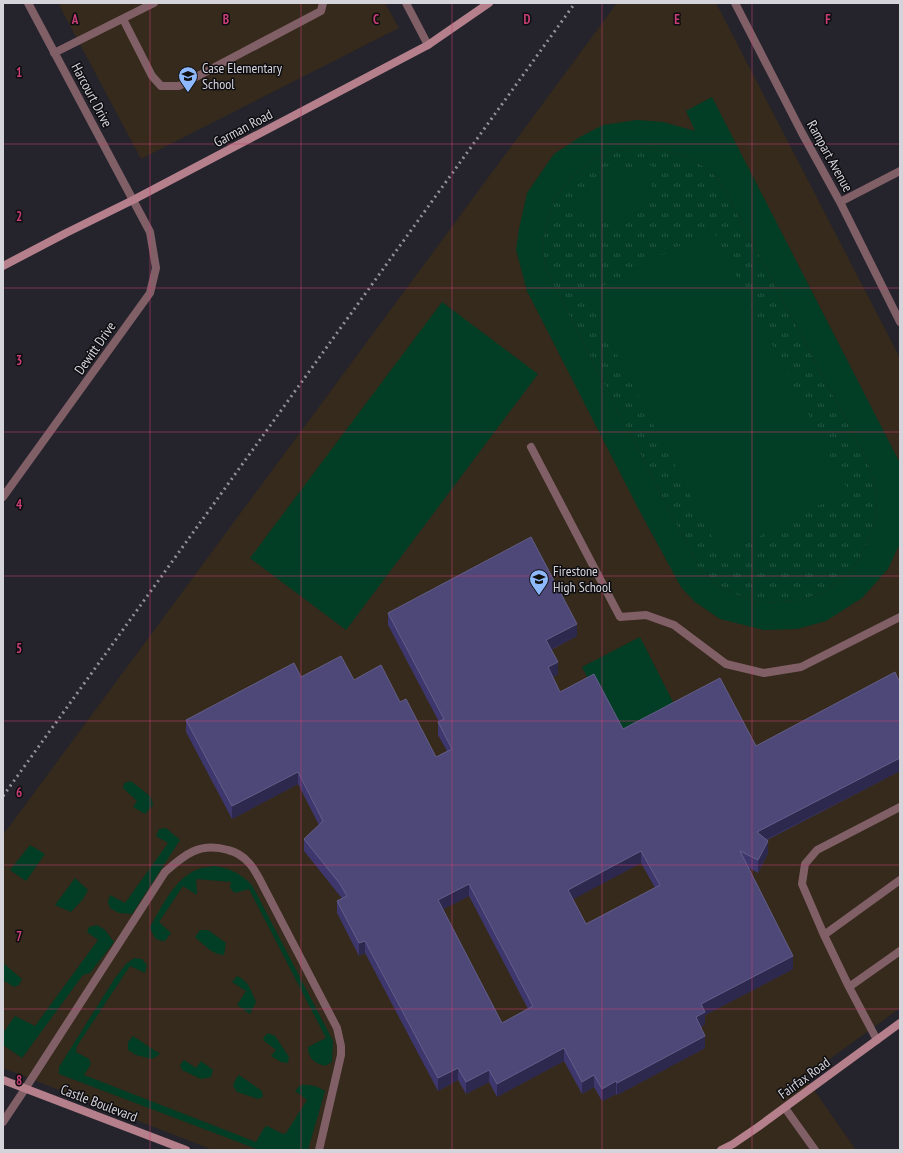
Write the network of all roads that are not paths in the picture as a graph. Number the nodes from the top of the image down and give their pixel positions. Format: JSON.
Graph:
{"nodes":[{"id":1,"x":28,"y":3,"type":"edge"},
{"id":2,"x":154,"y":3,"type":"edge"},
{"id":3,"x":323,"y":3,"type":"edge"},
{"id":4,"x":406,"y":3,"type":"edge"},
{"id":5,"x":489,"y":3,"type":"edge"},
{"id":6,"x":735,"y":3,"type":"edge"},
{"id":7,"x":123,"y":19,"type":"junction"},
{"id":8,"x":428,"y":45,"type":"junction"},
{"id":9,"x":54,"y":53,"type":"junction"},
{"id":10,"x":900,"y":171,"type":"edge"},
{"id":11,"x":133,"y":200,"type":"junction"},
{"id":12,"x":840,"y":202,"type":"junction"},
{"id":13,"x":3,"y":266,"type":"edge"},
{"id":14,"x":900,"y":322,"type":"edge"},
{"id":15,"x":531,"y":447,"type":"dead end"},
{"id":16,"x":3,"y":497,"type":"edge"},
{"id":17,"x":900,"y":617,"type":"edge"},
{"id":18,"x":900,"y":806,"type":"edge"},
{"id":19,"x":900,"y":880,"type":"edge"},
{"id":20,"x":824,"y":935,"type":"junction"},
{"id":21,"x":900,"y":951,"type":"edge"},
{"id":22,"x":849,"y":987,"type":"junction"},
{"id":23,"x":900,"y":1023,"type":"edge"},
{"id":24,"x":877,"y":1040,"type":"junction"},
{"id":25,"x":3,"y":1080,"type":"edge"},
{"id":26,"x":25,"y":1089,"type":"junction"},
{"id":27,"x":785,"y":1108,"type":"junction"},
{"id":28,"x":3,"y":1122,"type":"edge"},
{"id":29,"x":186,"y":1150,"type":"edge"},
{"id":30,"x":319,"y":1150,"type":"edge"},
{"id":31,"x":721,"y":1150,"type":"edge"},
{"id":32,"x":815,"y":1150,"type":"edge"}],
"edges":[{"from":1,"to":9,"type":"street","name":"Harcourt Drive"},
{"from":2,"to":7,"type":"street"},
{"from":3,"to":7,"type":"street"},
{"from":4,"to":8,"type":"street"},
{"from":5,"to":8,"type":"street","name":"Garman Road"},
{"from":6,"to":12,"type":"street","name":"Rampart Avenue"},
{"from":7,"to":9,"type":"street"},
{"from":8,"to":11,"type":"street","name":"Garman Road"},
{"from":9,"to":11,"type":"street","name":"Harcourt Drive"},
{"from":10,"to":12,"type":"street"},
{"from":11,"to":13,"type":"street","name":"Garman Road"},
{"from":11,"to":16,"type":"street","name":"Dewitt Drive"},
{"from":12,"to":14,"type":"street","name":"Rampart Avenue"},
{"from":15,"to":17,"type":"street"},
{"from":18,"to":20,"type":"street"},
{"from":19,"to":20,"type":"street"},
{"from":20,"to":22,"type":"street"},
{"from":21,"to":22,"type":"street"},
{"from":22,"to":24,"type":"street"},
{"from":23,"to":24,"type":"street","name":"Fairfax Road"},
{"from":24,"to":27,"type":"street","name":"Fairfax Road"},
{"from":25,"to":26,"type":"street","name":"Castle Boulevard"},
{"from":26,"to":28,"type":"street"},
{"from":26,"to":29,"type":"street","name":"Castle Boulevard"},
{"from":26,"to":30,"type":"street"},
{"from":27,"to":31,"type":"street","name":"Fairfax Road"},
{"from":27,"to":32,"type":"street"}]}
